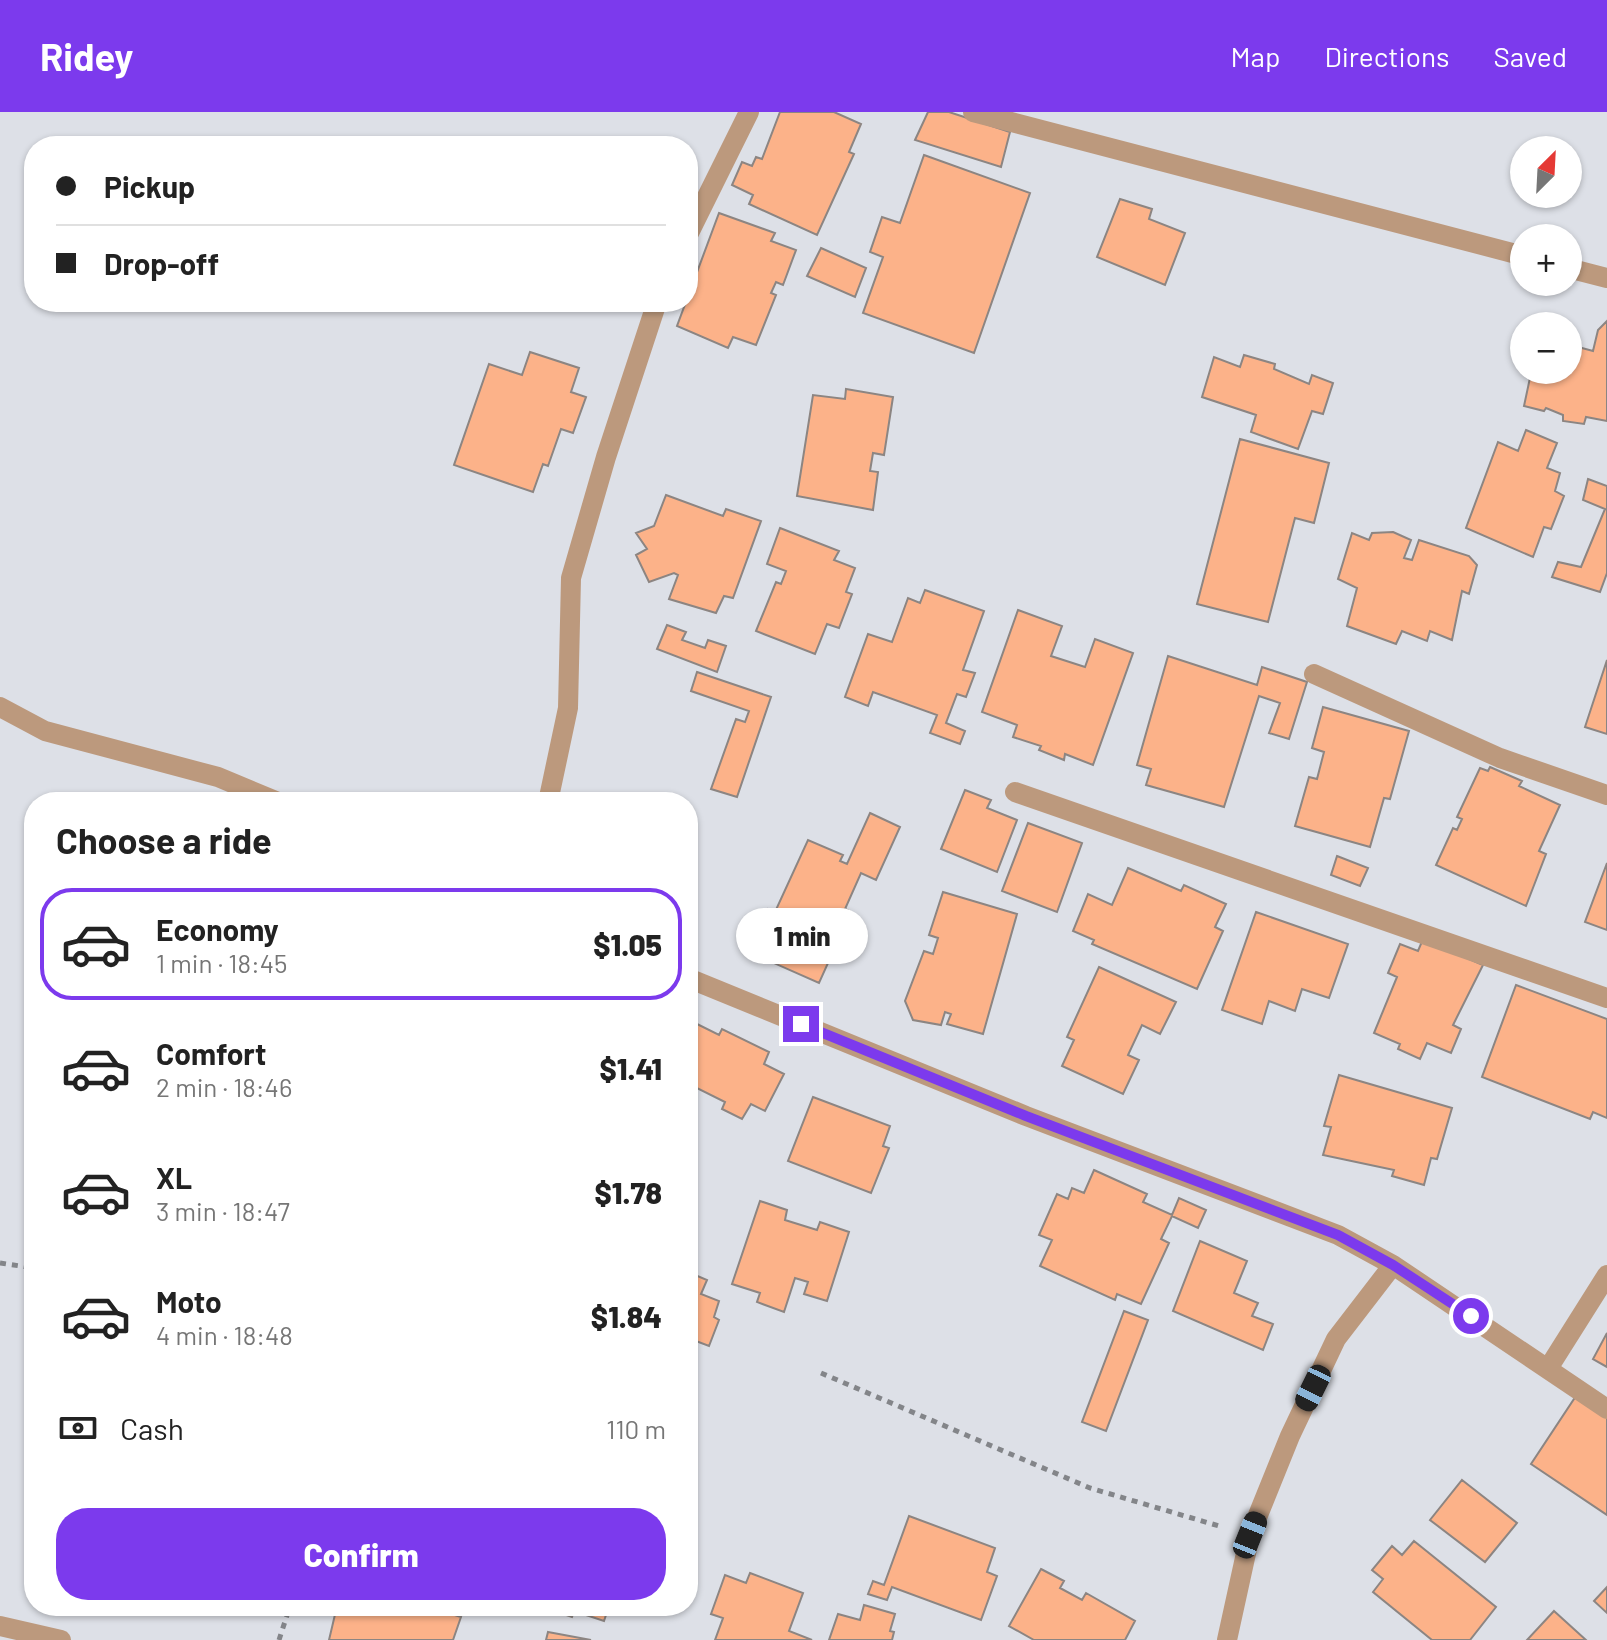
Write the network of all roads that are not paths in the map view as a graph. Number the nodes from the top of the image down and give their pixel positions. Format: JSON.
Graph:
{"nodes":[{"id":1,"x":749,"y":112,"type":"edge"},
{"id":2,"x":973,"y":112,"type":"edge"},
{"id":3,"x":698,"y":215,"type":"edge"},
{"id":4,"x":1510,"y":252,"type":"edge"},
{"id":5,"x":1582,"y":272,"type":"edge"},
{"id":6,"x":1607,"y":278,"type":"edge"},
{"id":7,"x":654,"y":312,"type":"edge"},
{"id":8,"x":1314,"y":674,"type":"dead end"},
{"id":9,"x":0,"y":707,"type":"edge"},
{"id":10,"x":254,"y":792,"type":"edge"},
{"id":11,"x":550,"y":792,"type":"edge"},
{"id":12,"x":1015,"y":792,"type":"dead end"},
{"id":13,"x":1607,"y":795,"type":"edge"},
{"id":14,"x":698,"y":982,"type":"edge"},
{"id":15,"x":1607,"y":998,"type":"edge"},
{"id":16,"x":1393,"y":1265,"type":"junction"},
{"id":17,"x":1607,"y":1275,"type":"edge"},
{"id":18,"x":1549,"y":1367,"type":"junction"},
{"id":19,"x":1607,"y":1409,"type":"edge"},
{"id":20,"x":0,"y":1626,"type":"edge"},
{"id":21,"x":61,"y":1640,"type":"edge"},
{"id":22,"x":1227,"y":1640,"type":"edge"}],
"edges":[{"from":1,"to":3,"type":"street"},
{"from":2,"to":4,"type":"street"},
{"from":5,"to":6,"type":"street"},
{"from":7,"to":11,"type":"street"},
{"from":8,"to":13,"type":"street"},
{"from":9,"to":10,"type":"street"},
{"from":12,"to":15,"type":"street"},
{"from":14,"to":16,"type":"street"},
{"from":16,"to":18,"type":"street"},
{"from":16,"to":22,"type":"street"},
{"from":17,"to":18,"type":"street"},
{"from":18,"to":19,"type":"street"},
{"from":20,"to":21,"type":"street"}]}
